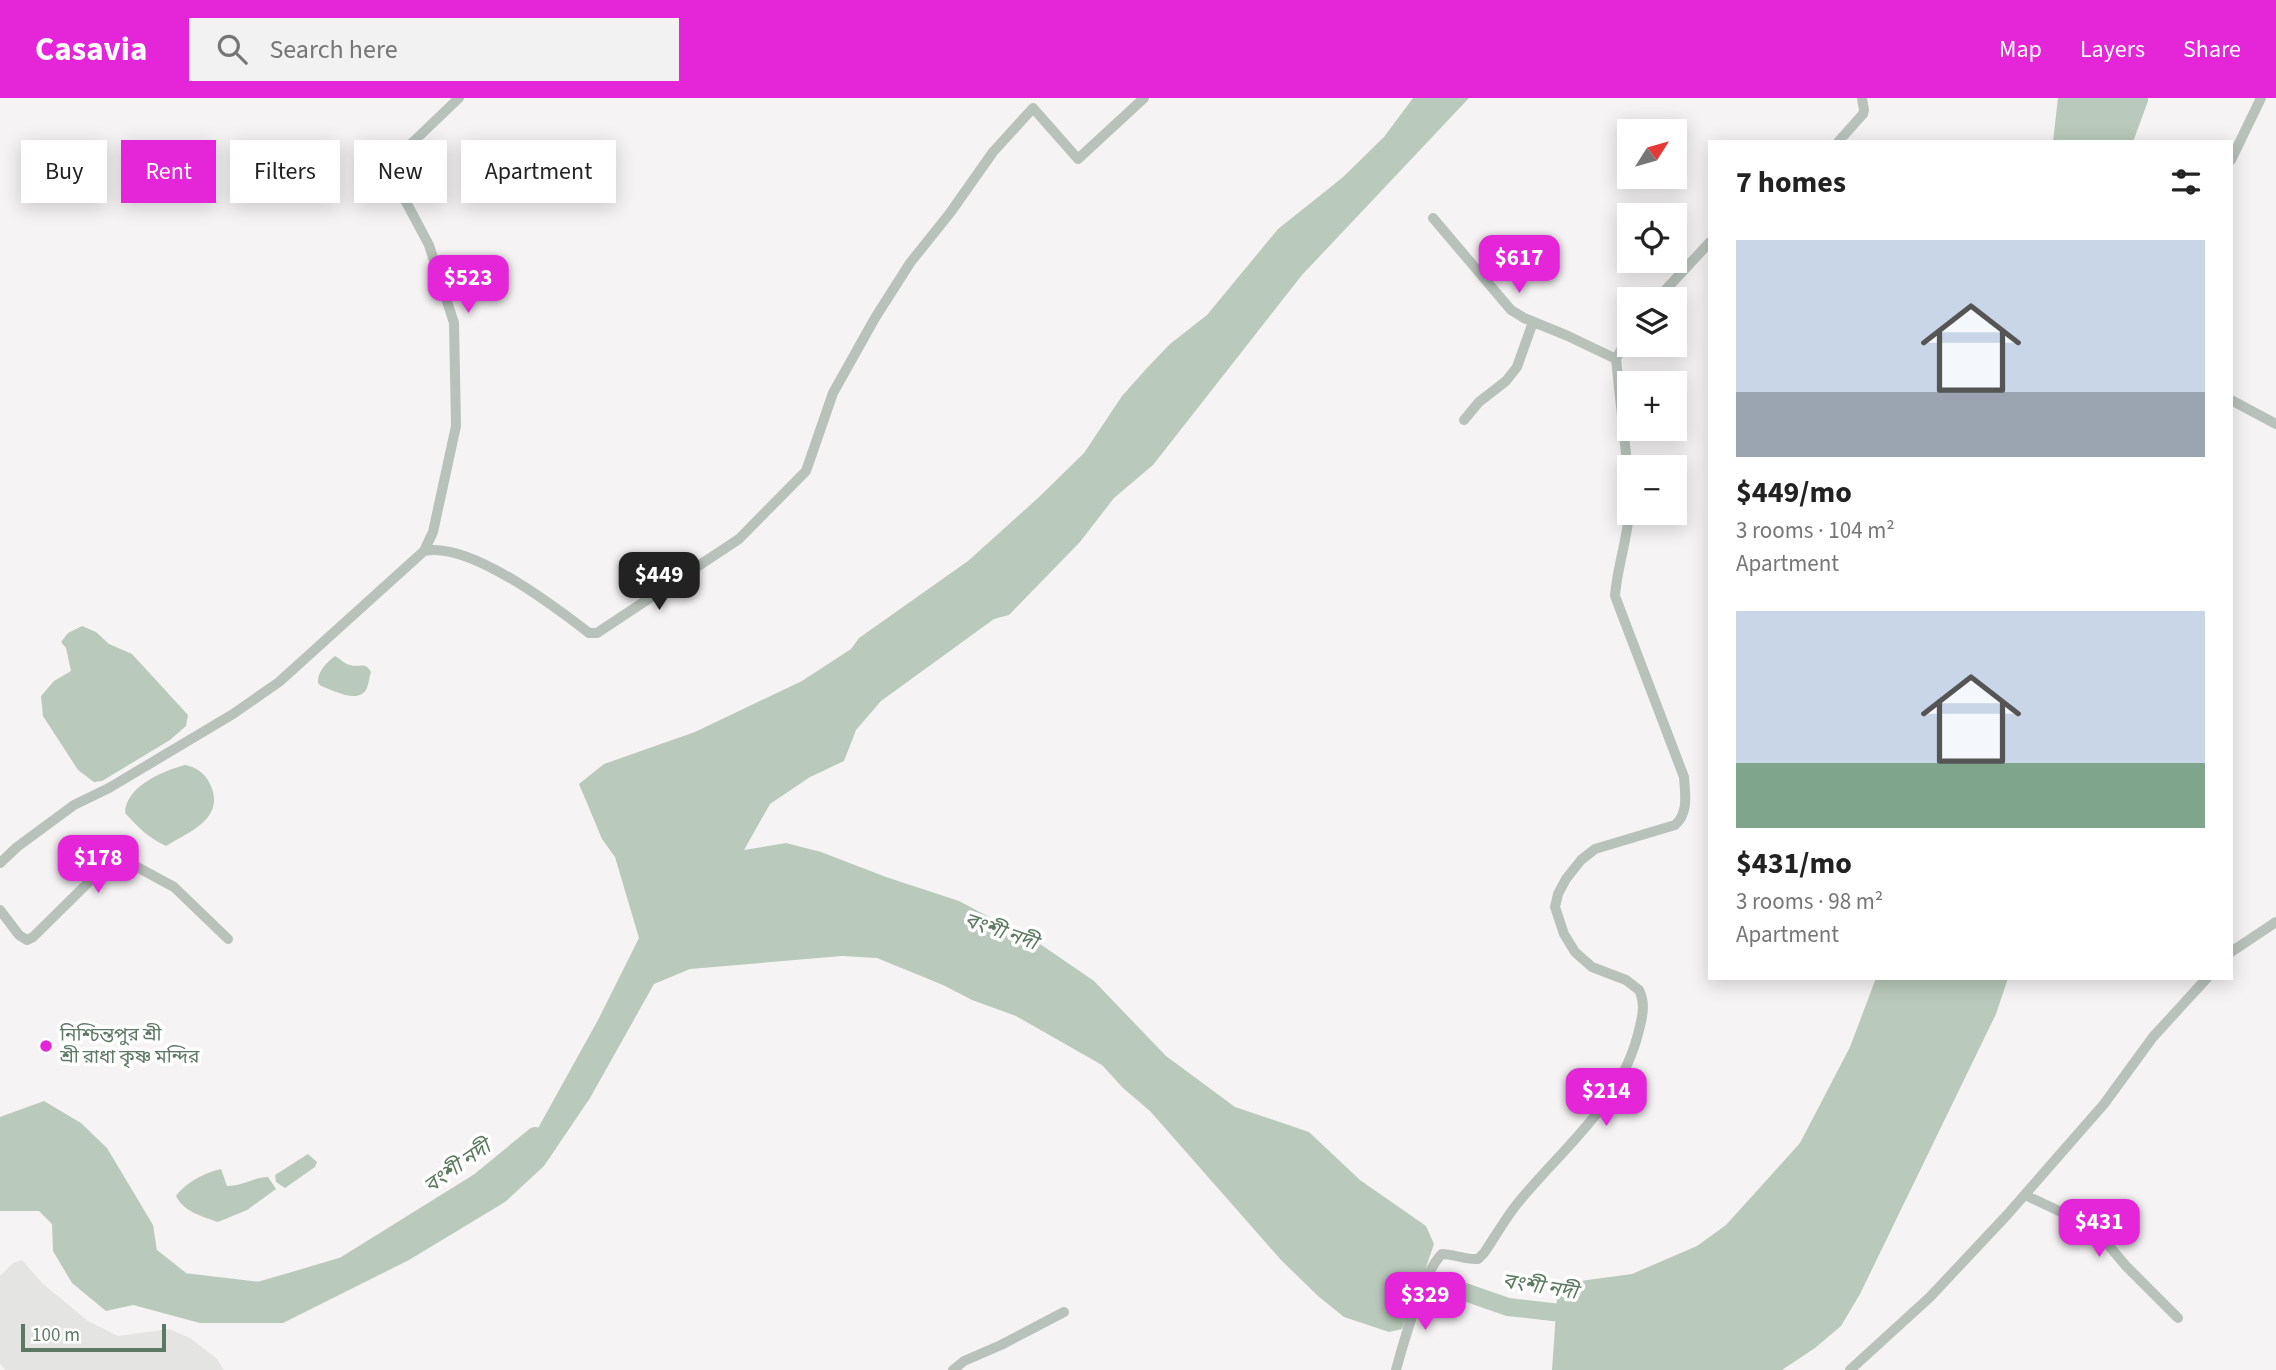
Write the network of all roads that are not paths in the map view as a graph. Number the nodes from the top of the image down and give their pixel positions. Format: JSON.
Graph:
{"nodes":[{"id":1,"x":460,"y":98,"type":"edge"},
{"id":2,"x":1042,"y":98,"type":"edge"},
{"id":3,"x":1144,"y":98,"type":"edge"},
{"id":4,"x":1861,"y":98,"type":"edge"},
{"id":5,"x":2261,"y":98,"type":"edge"},
{"id":6,"x":1033,"y":108,"type":"junction"},
{"id":7,"x":1840,"y":140,"type":"edge"},
{"id":8,"x":2233,"y":156,"type":"edge"},
{"id":9,"x":1433,"y":218,"type":"dead end"},
{"id":10,"x":1708,"y":244,"type":"edge"},
{"id":11,"x":1668,"y":287,"type":"edge"},
{"id":12,"x":1533,"y":322,"type":"junction"},
{"id":13,"x":1616,"y":359,"type":"joint"},
{"id":14,"x":2233,"y":401,"type":"edge"},
{"id":15,"x":1464,"y":420,"type":"dead end"},
{"id":16,"x":2276,"y":424,"type":"edge"},
{"id":17,"x":1626,"y":455,"type":"edge"},
{"id":18,"x":1627,"y":525,"type":"edge"},
{"id":19,"x":424,"y":551,"type":"junction"},
{"id":20,"x":0,"y":863,"type":"edge"},
{"id":21,"x":0,"y":910,"type":"edge"},
{"id":22,"x":2276,"y":922,"type":"edge"},
{"id":23,"x":228,"y":939,"type":"dead end"},
{"id":24,"x":2233,"y":951,"type":"edge"},
{"id":25,"x":2205,"y":980,"type":"edge"},
{"id":26,"x":2025,"y":1195,"type":"junction"},
{"id":27,"x":1064,"y":1312,"type":"dead end"},
{"id":28,"x":2179,"y":1318,"type":"dead end"},
{"id":29,"x":953,"y":1370,"type":"edge"},
{"id":30,"x":1396,"y":1370,"type":"edge"},
{"id":31,"x":1850,"y":1370,"type":"edge"}],
"edges":[{"from":1,"to":19,"type":"street"},
{"from":2,"to":6,"type":"street"},
{"from":3,"to":6,"type":"street"},
{"from":4,"to":7,"type":"street"},
{"from":5,"to":8,"type":"street"},
{"from":6,"to":19,"type":"street"},
{"from":9,"to":12,"type":"street"},
{"from":10,"to":11,"type":"street"},
{"from":12,"to":13,"type":"street"},
{"from":12,"to":15,"type":"street"},
{"from":13,"to":17,"type":"street"},
{"from":14,"to":16,"type":"street"},
{"from":18,"to":30,"type":"street"},
{"from":19,"to":20,"type":"street"},
{"from":21,"to":23,"type":"street"},
{"from":22,"to":24,"type":"street"},
{"from":25,"to":26,"type":"street"},
{"from":26,"to":28,"type":"street"},
{"from":26,"to":31,"type":"street"},
{"from":27,"to":29,"type":"street"}]}
